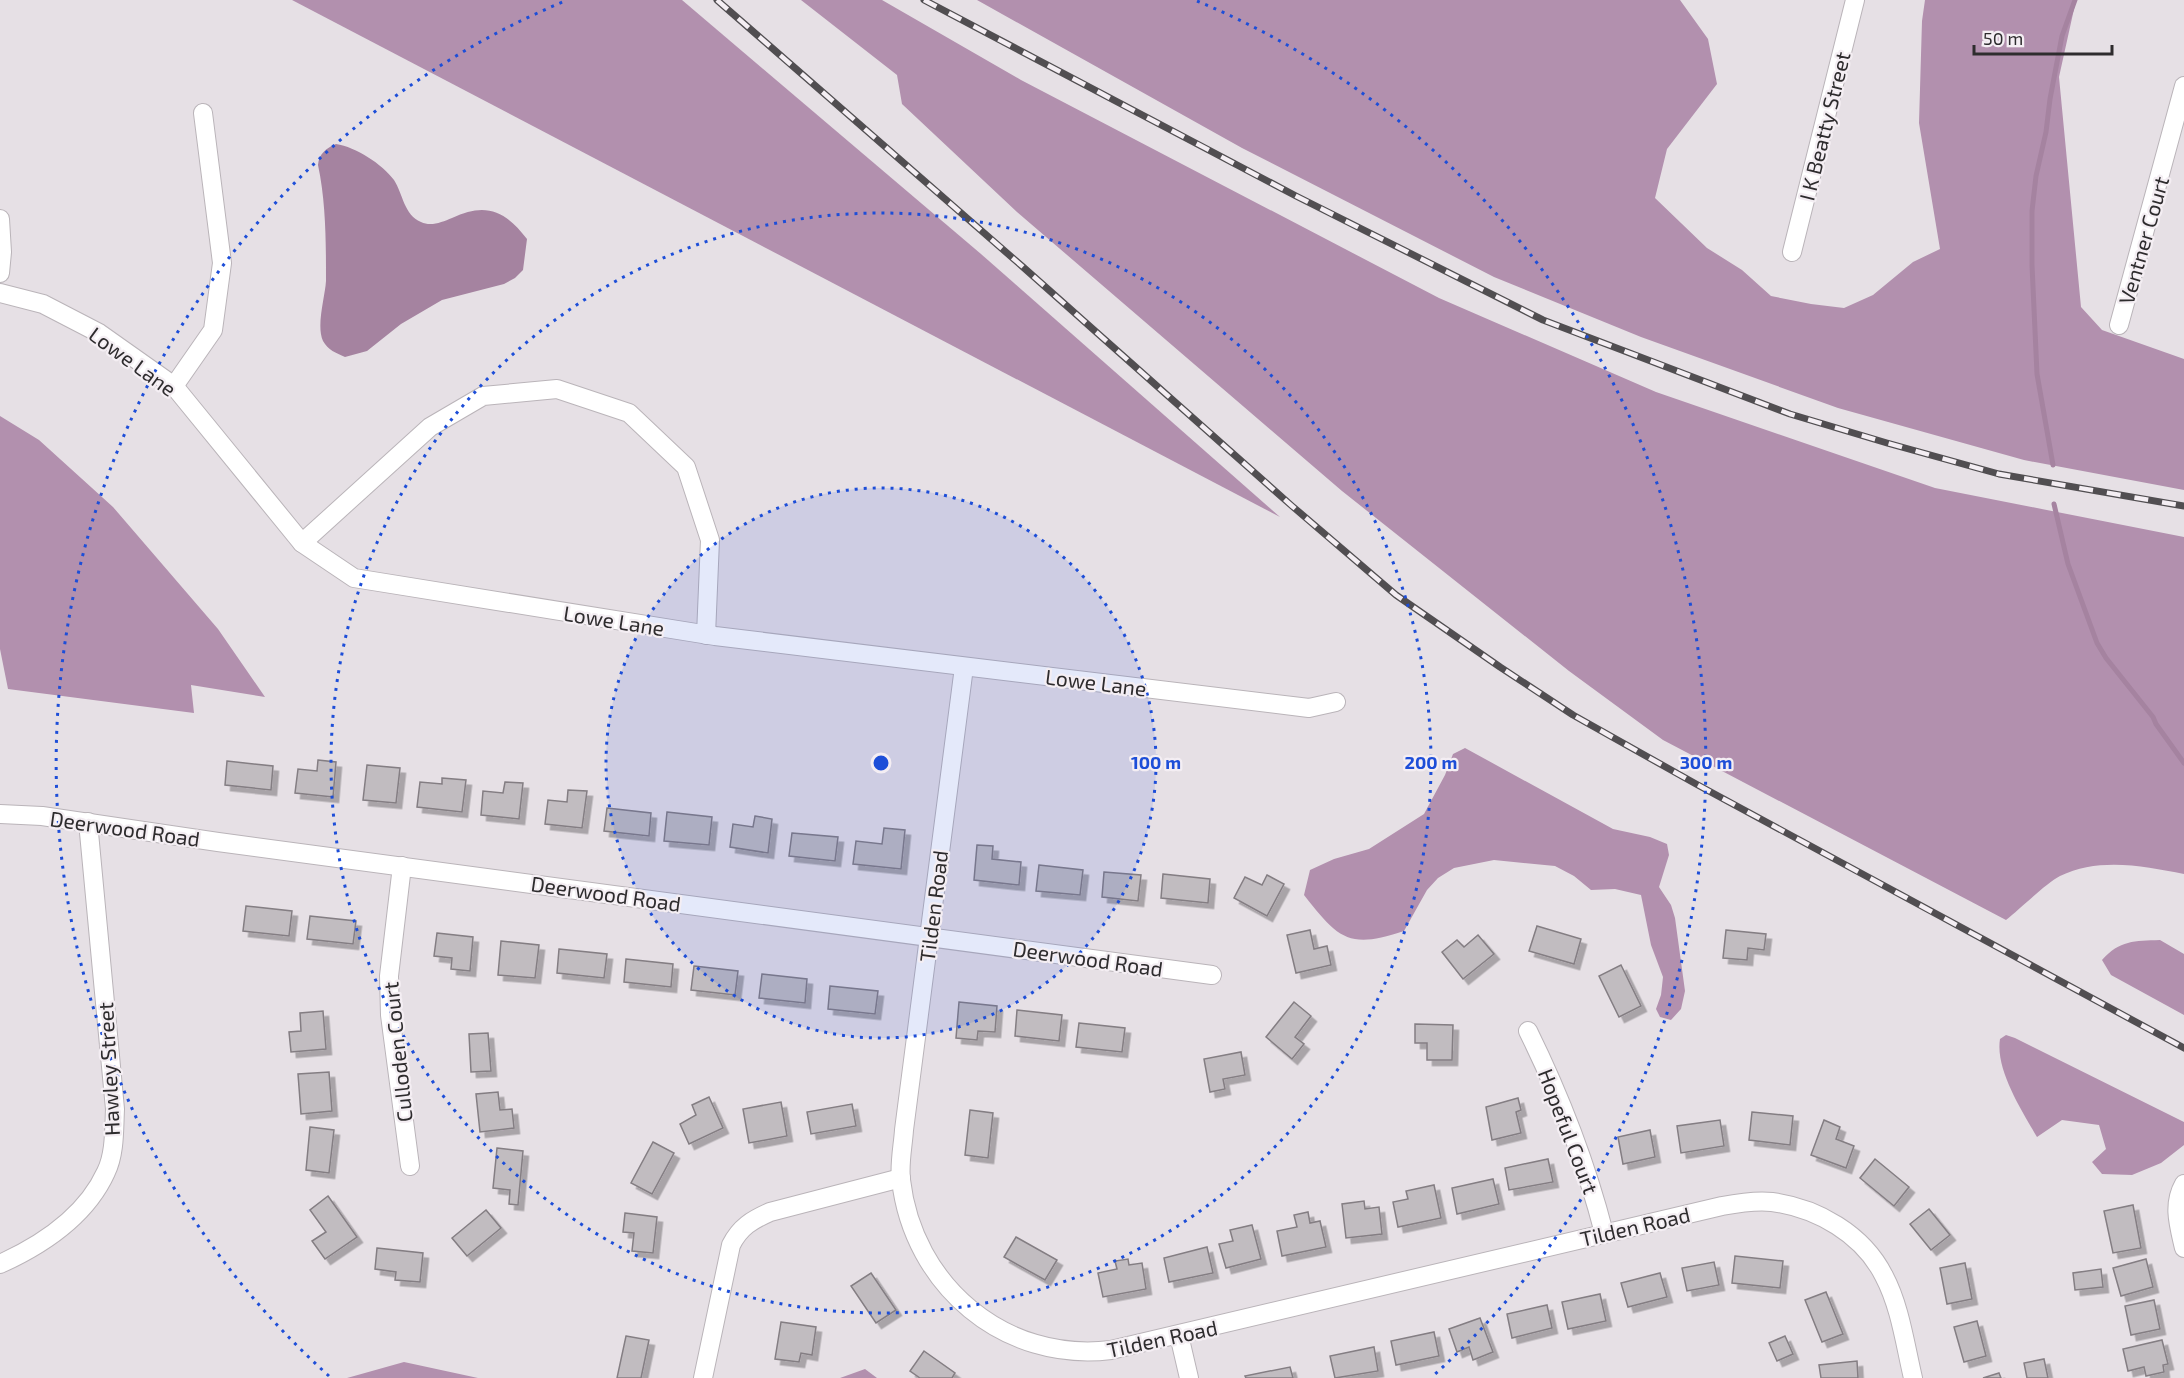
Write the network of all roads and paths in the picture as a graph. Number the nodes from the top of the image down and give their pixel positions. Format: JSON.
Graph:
{"nodes":[{"id":1,"x":1855,"y":0,"type":"edge"},
{"id":2,"x":2184,"y":86,"type":"edge"},
{"id":3,"x":203,"y":113,"type":"dead end"},
{"id":4,"x":0,"y":219,"type":"edge"},
{"id":5,"x":1792,"y":252,"type":"dead end"},
{"id":6,"x":0,"y":273,"type":"edge"},
{"id":7,"x":0,"y":293,"type":"edge"},
{"id":8,"x":2119,"y":325,"type":"dead end"},
{"id":9,"x":174,"y":386,"type":"junction"},
{"id":10,"x":302,"y":543,"type":"junction"},
{"id":11,"x":706,"y":634,"type":"junction"},
{"id":12,"x":964,"y":667,"type":"junction"},
{"id":13,"x":1336,"y":702,"type":"dead end"},
{"id":14,"x":0,"y":814,"type":"edge"},
{"id":15,"x":88,"y":822,"type":"junction"},
{"id":16,"x":402,"y":866,"type":"junction"},
{"id":17,"x":929,"y":936,"type":"junction"},
{"id":18,"x":1212,"y":975,"type":"dead end"},
{"id":19,"x":1528,"y":1031,"type":"dead end"},
{"id":20,"x":410,"y":1166,"type":"dead end"},
{"id":21,"x":901,"y":1178,"type":"junction"},
{"id":22,"x":2184,"y":1184,"type":"edge"},
{"id":23,"x":1604,"y":1233,"type":"junction"},
{"id":24,"x":2184,"y":1248,"type":"edge"},
{"id":25,"x":0,"y":1264,"type":"edge"},
{"id":26,"x":1179,"y":1335,"type":"junction"},
{"id":27,"x":703,"y":1378,"type":"edge"},
{"id":28,"x":1189,"y":1378,"type":"edge"},
{"id":29,"x":1913,"y":1378,"type":"edge"}],
"edges":[{"from":1,"to":5,"type":"street","name":"I K Beatty Street"},
{"from":2,"to":8,"type":"street","name":"Ventner Court"},
{"from":3,"to":9,"type":"street"},
{"from":4,"to":6,"type":"street"},
{"from":7,"to":9,"type":"street","name":"Lowe Lane"},
{"from":9,"to":10,"type":"street","name":"Lowe Lane"},
{"from":10,"to":11,"type":"street","name":"Lowe Lane"},
{"from":10,"to":11,"type":"street"},
{"from":11,"to":12,"type":"street","name":"Lowe Lane"},
{"from":12,"to":13,"type":"street","name":"Lowe Lane"},
{"from":12,"to":17,"type":"street","name":"Tilden Road"},
{"from":14,"to":15,"type":"street","name":"Deerwood Road"},
{"from":15,"to":16,"type":"street","name":"Deerwood Road"},
{"from":15,"to":25,"type":"street","name":"Hawley Street"},
{"from":16,"to":17,"type":"street","name":"Deerwood Road"},
{"from":16,"to":20,"type":"street","name":"Culloden Court"},
{"from":17,"to":18,"type":"street","name":"Deerwood Road"},
{"from":17,"to":21,"type":"street","name":"Tilden Road"},
{"from":19,"to":23,"type":"street","name":"Hopeful Court"},
{"from":21,"to":26,"type":"street","name":"Tilden Road"},
{"from":21,"to":27,"type":"street"},
{"from":22,"to":24,"type":"street"},
{"from":23,"to":26,"type":"street","name":"Tilden Road"},
{"from":23,"to":29,"type":"street","name":"Tilden Road"},
{"from":26,"to":28,"type":"street"}]}
